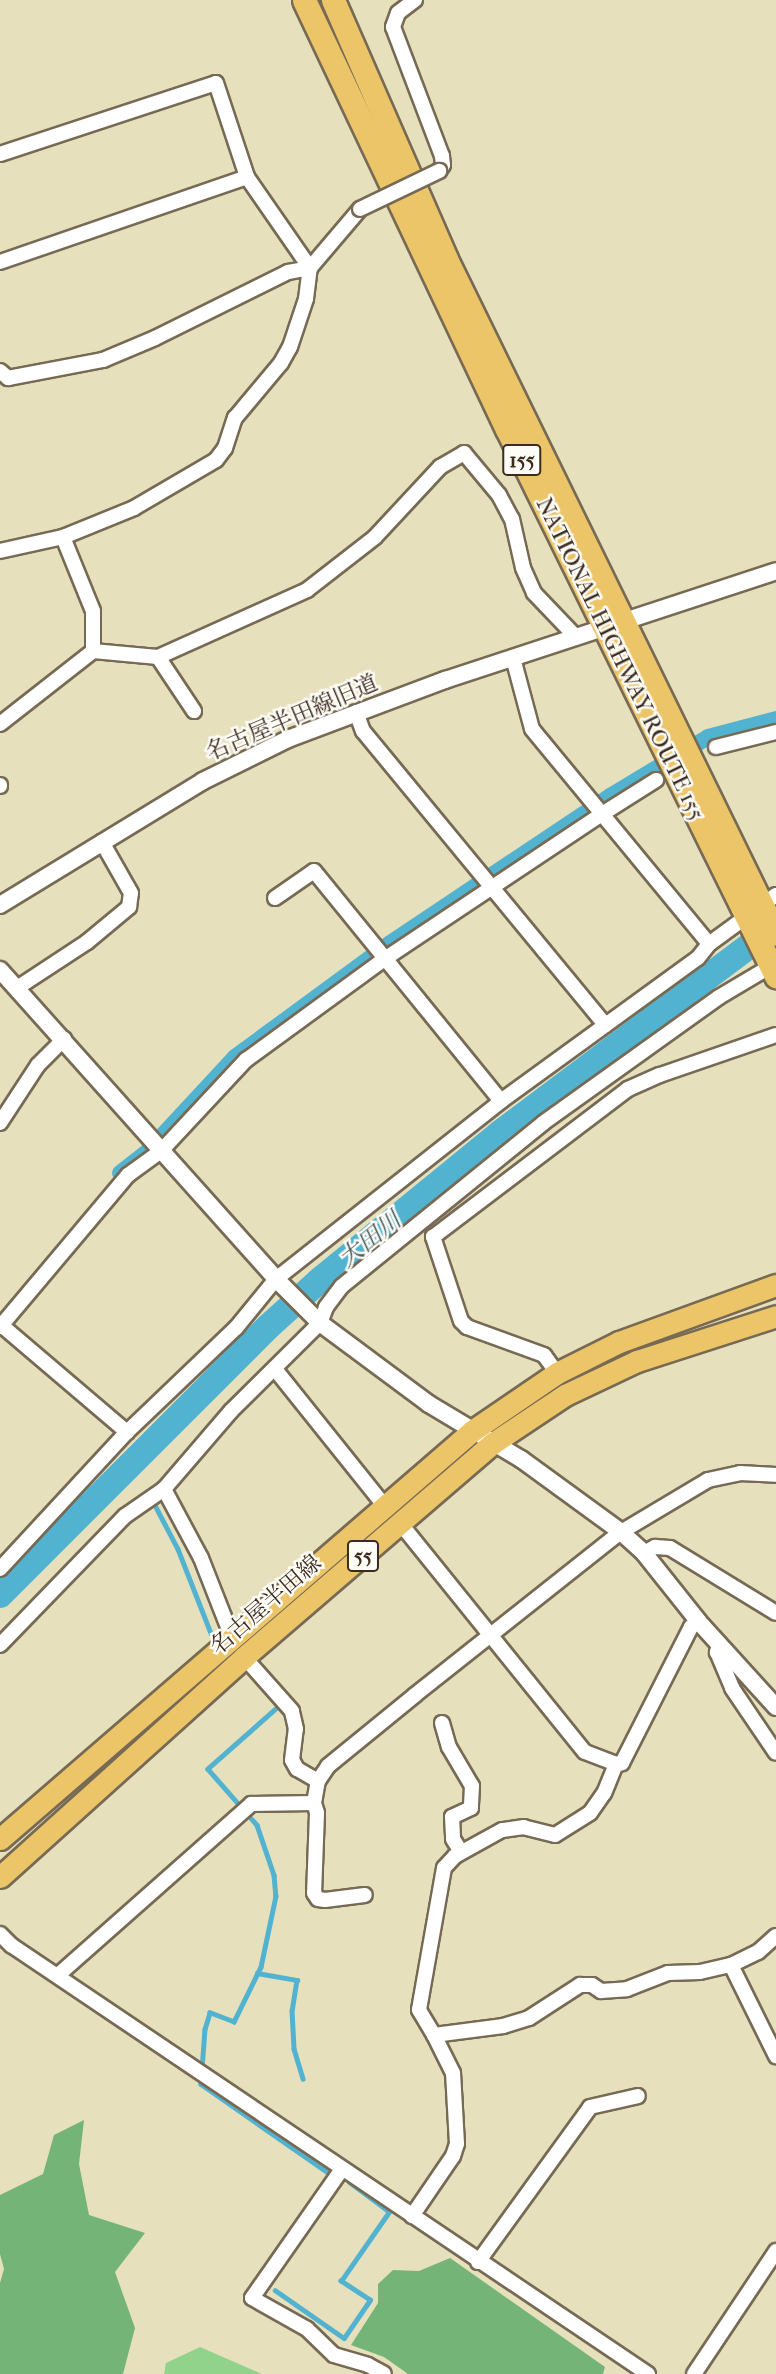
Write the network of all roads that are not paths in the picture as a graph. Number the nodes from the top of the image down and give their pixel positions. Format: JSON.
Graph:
{"nodes":[{"id":1,"x":304,"y":0,"type":"edge"},
{"id":2,"x":333,"y":0,"type":"edge"},
{"id":3,"x":415,"y":0,"type":"edge"},
{"id":4,"x":0,"y":154,"type":"edge"},
{"id":5,"x":247,"y":177,"type":"junction"},
{"id":6,"x":0,"y":262,"type":"edge"},
{"id":7,"x":310,"y":268,"type":"junction"},
{"id":8,"x":0,"y":371,"type":"edge"},
{"id":9,"x":63,"y":537,"type":"junction"},
{"id":10,"x":0,"y":551,"type":"edge"},
{"id":11,"x":776,"y":570,"type":"edge"},
{"id":12,"x":614,"y":624,"type":"junction"},
{"id":13,"x":576,"y":637,"type":"junction"},
{"id":14,"x":93,"y":651,"type":"junction"},
{"id":15,"x":158,"y":657,"type":"junction"},
{"id":16,"x":513,"y":658,"type":"junction"},
{"id":17,"x":194,"y":711,"type":"dead end"},
{"id":18,"x":356,"y":712,"type":"junction"},
{"id":19,"x":0,"y":724,"type":"edge"},
{"id":20,"x":776,"y":732,"type":"edge"},
{"id":21,"x":716,"y":747,"type":"dead end"},
{"id":22,"x":656,"y":780,"type":"dead end"},
{"id":23,"x":602,"y":814,"type":"junction"},
{"id":24,"x":102,"y":842,"type":"junction"},
{"id":25,"x":494,"y":886,"type":"junction"},
{"id":26,"x":275,"y":898,"type":"dead end"},
{"id":27,"x":0,"y":905,"type":"edge"},
{"id":28,"x":757,"y":909,"type":"edge"},
{"id":29,"x":776,"y":934,"type":"edge"},
{"id":30,"x":709,"y":944,"type":"junction"},
{"id":31,"x":386,"y":958,"type":"junction"},
{"id":32,"x":773,"y":967,"type":"edge"},
{"id":33,"x":0,"y":970,"type":"edge"},
{"id":34,"x":17,"y":988,"type":"junction"},
{"id":35,"x":606,"y":1025,"type":"junction"},
{"id":36,"x":776,"y":1035,"type":"edge"},
{"id":37,"x":64,"y":1039,"type":"junction"},
{"id":38,"x":501,"y":1101,"type":"junction"},
{"id":39,"x":0,"y":1122,"type":"edge"},
{"id":40,"x":161,"y":1151,"type":"junction"},
{"id":41,"x":280,"y":1283,"type":"junction"},
{"id":42,"x":776,"y":1285,"type":"edge"},
{"id":43,"x":776,"y":1316,"type":"edge"},
{"id":44,"x":314,"y":1317,"type":"junction"},
{"id":45,"x":1,"y":1326,"type":"edge"},
{"id":46,"x":275,"y":1369,"type":"junction"},
{"id":47,"x":557,"y":1373,"type":"junction"},
{"id":48,"x":472,"y":1431,"type":"junction"},
{"id":49,"x":127,"y":1432,"type":"junction"},
{"id":50,"x":493,"y":1443,"type":"junction"},
{"id":51,"x":776,"y":1475,"type":"edge"},
{"id":52,"x":164,"y":1489,"type":"junction"},
{"id":53,"x":383,"y":1505,"type":"junction"},
{"id":54,"x":400,"y":1523,"type":"junction"},
{"id":55,"x":621,"y":1532,"type":"junction"},
{"id":56,"x":644,"y":1553,"type":"junction"},
{"id":57,"x":0,"y":1569,"type":"edge"},
{"id":58,"x":776,"y":1613,"type":"edge"},
{"id":59,"x":698,"y":1621,"type":"junction"},
{"id":60,"x":490,"y":1633,"type":"junction"},
{"id":61,"x":232,"y":1637,"type":"junction"},
{"id":62,"x":0,"y":1644,"type":"edge"},
{"id":63,"x":720,"y":1644,"type":"junction"},
{"id":64,"x":244,"y":1657,"type":"junction"},
{"id":65,"x":776,"y":1707,"type":"edge"},
{"id":66,"x":442,"y":1723,"type":"dead end"},
{"id":67,"x":776,"y":1753,"type":"edge"},
{"id":68,"x":616,"y":1764,"type":"junction"},
{"id":69,"x":318,"y":1781,"type":"junction"},
{"id":70,"x":314,"y":1803,"type":"junction"},
{"id":71,"x":0,"y":1839,"type":"edge"},
{"id":72,"x":461,"y":1852,"type":"junction"},
{"id":73,"x":0,"y":1877,"type":"edge"},
{"id":74,"x":365,"y":1895,"type":"dead end"},
{"id":75,"x":0,"y":1934,"type":"edge"},
{"id":76,"x":776,"y":1936,"type":"edge"},
{"id":77,"x":731,"y":1965,"type":"junction"},
{"id":78,"x":58,"y":1975,"type":"junction"},
{"id":79,"x":434,"y":2035,"type":"junction"},
{"id":80,"x":776,"y":2056,"type":"edge"},
{"id":81,"x":638,"y":2096,"type":"dead end"},
{"id":82,"x":342,"y":2169,"type":"junction"},
{"id":83,"x":412,"y":2216,"type":"junction"},
{"id":84,"x":776,"y":2251,"type":"edge"},
{"id":85,"x":478,"y":2262,"type":"junction"},
{"id":86,"x":383,"y":2374,"type":"edge"},
{"id":87,"x":648,"y":2374,"type":"edge"},
{"id":88,"x":694,"y":2374,"type":"edge"}],
"edges":[{"from":1,"to":12,"type":"highway","name":"NATIONAL HIGHWAY ROUTE 155","number":"155"},
{"from":2,"to":12,"type":"highway","name":"NATIONAL HIGHWAY ROUTE 155","number":"155"},
{"from":3,"to":7,"type":"street","bridge":true},
{"from":4,"to":5,"type":"street"},
{"from":5,"to":6,"type":"street"},
{"from":5,"to":7,"type":"street"},
{"from":7,"to":8,"type":"street"},
{"from":7,"to":9,"type":"street"},
{"from":9,"to":10,"type":"street"},
{"from":9,"to":14,"type":"street"},
{"from":11,"to":12,"type":"street","name":"名古屋半田線旧道"},
{"from":12,"to":13,"type":"street","name":"名古屋半田線旧道"},
{"from":12,"to":28,"type":"highway","name":"NATIONAL HIGHWAY ROUTE 155","number":"155"},
{"from":13,"to":15,"type":"street"},
{"from":13,"to":16,"type":"street","name":"名古屋半田線旧道"},
{"from":14,"to":15,"type":"street"},
{"from":14,"to":19,"type":"street"},
{"from":15,"to":17,"type":"street"},
{"from":16,"to":18,"type":"street","name":"名古屋半田線旧道"},
{"from":16,"to":23,"type":"street"},
{"from":18,"to":24,"type":"street","name":"名古屋半田線旧道"},
{"from":18,"to":25,"type":"street"},
{"from":20,"to":21,"type":"street"},
{"from":22,"to":23,"type":"street"},
{"from":23,"to":25,"type":"street"},
{"from":23,"to":30,"type":"street"},
{"from":24,"to":27,"type":"street","name":"名古屋半田線旧道"},
{"from":24,"to":34,"type":"street"},
{"from":25,"to":31,"type":"street"},
{"from":25,"to":35,"type":"street"},
{"from":26,"to":31,"type":"street"},
{"from":28,"to":29,"type":"highway","name":"NATIONAL HIGHWAY ROUTE 155","number":"155"},
{"from":28,"to":30,"type":"street"},
{"from":28,"to":32,"type":"highway","name":"NATIONAL HIGHWAY ROUTE 155","number":"155"},
{"from":30,"to":35,"type":"street"},
{"from":31,"to":38,"type":"street"},
{"from":31,"to":40,"type":"street"},
{"from":32,"to":44,"type":"street"},
{"from":33,"to":34,"type":"street"},
{"from":34,"to":37,"type":"street"},
{"from":35,"to":38,"type":"street"},
{"from":36,"to":47,"type":"street"},
{"from":37,"to":39,"type":"street"},
{"from":37,"to":40,"type":"street"},
{"from":38,"to":41,"type":"street"},
{"from":40,"to":41,"type":"street"},
{"from":40,"to":45,"type":"street"},
{"from":41,"to":44,"type":"street"},
{"from":41,"to":49,"type":"street"},
{"from":42,"to":47,"type":"main road","name":"名古屋半田線","number":"55"},
{"from":43,"to":50,"type":"main road","name":"名古屋半田線","number":"55"},
{"from":44,"to":46,"type":"street"},
{"from":44,"to":48,"type":"street"},
{"from":45,"to":49,"type":"street"},
{"from":46,"to":52,"type":"street"},
{"from":46,"to":53,"type":"street"},
{"from":47,"to":48,"type":"main road","name":"名古屋半田線","number":"55"},
{"from":48,"to":50,"type":"street"},
{"from":48,"to":53,"type":"main road","name":"名古屋半田線","number":"55"},
{"from":49,"to":57,"type":"street"},
{"from":50,"to":54,"type":"main road","name":"名古屋半田線","number":"55"},
{"from":50,"to":55,"type":"street"},
{"from":51,"to":55,"type":"street"},
{"from":52,"to":61,"type":"street"},
{"from":52,"to":62,"type":"street"},
{"from":53,"to":61,"type":"main road","name":"名古屋半田線","number":"55"},
{"from":54,"to":60,"type":"street"},
{"from":54,"to":64,"type":"main road","name":"名古屋半田線","number":"55"},
{"from":55,"to":56,"type":"street"},
{"from":55,"to":60,"type":"street"},
{"from":56,"to":58,"type":"street"},
{"from":56,"to":59,"type":"street"},
{"from":59,"to":63,"type":"street"},
{"from":59,"to":68,"type":"street"},
{"from":60,"to":68,"type":"street"},
{"from":60,"to":69,"type":"street"},
{"from":61,"to":71,"type":"main road","name":"名古屋半田線","number":"55"},
{"from":63,"to":65,"type":"street"},
{"from":63,"to":67,"type":"street"},
{"from":64,"to":69,"type":"street"},
{"from":64,"to":73,"type":"main road","name":"名古屋半田線","number":"55"},
{"from":66,"to":72,"type":"street"},
{"from":68,"to":72,"type":"street"},
{"from":69,"to":70,"type":"street"},
{"from":70,"to":74,"type":"street"},
{"from":70,"to":78,"type":"street"},
{"from":72,"to":79,"type":"street"},
{"from":75,"to":78,"type":"street"},
{"from":76,"to":77,"type":"street"},
{"from":77,"to":79,"type":"street"},
{"from":77,"to":80,"type":"street"},
{"from":78,"to":82,"type":"street"},
{"from":79,"to":83,"type":"street"},
{"from":81,"to":85,"type":"street"},
{"from":82,"to":83,"type":"street"},
{"from":82,"to":86,"type":"street"},
{"from":83,"to":85,"type":"street"},
{"from":84,"to":88,"type":"street"},
{"from":85,"to":87,"type":"street"}]}
